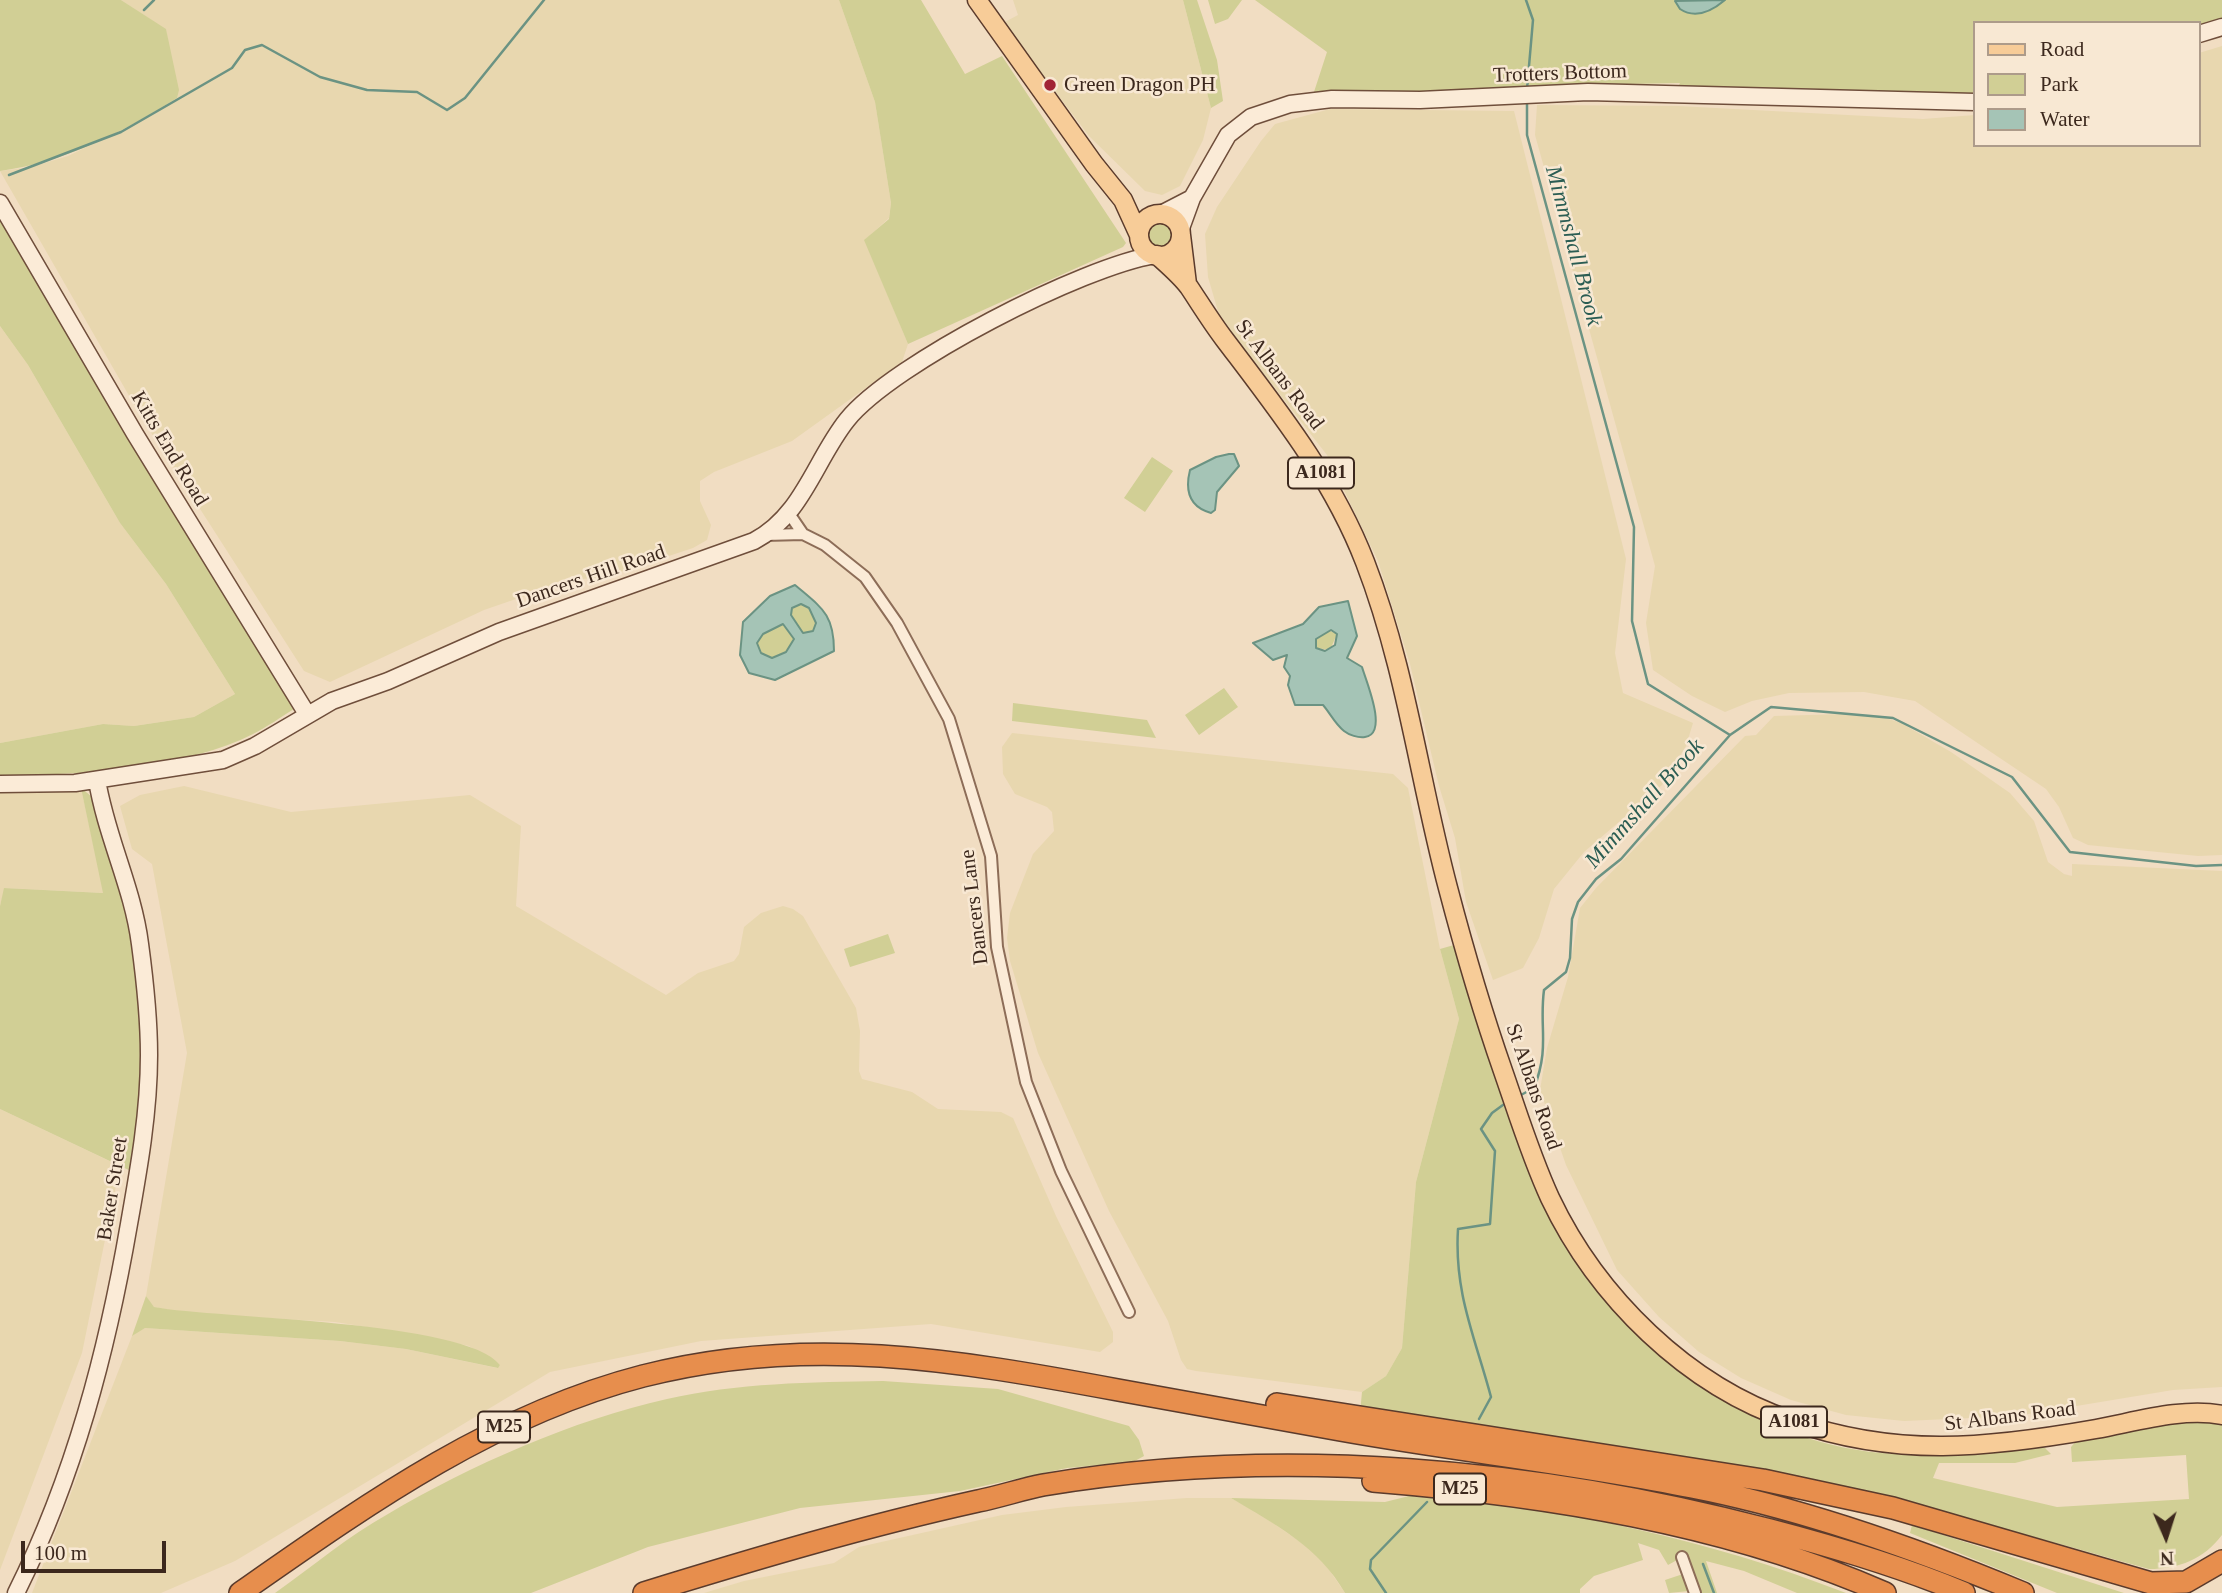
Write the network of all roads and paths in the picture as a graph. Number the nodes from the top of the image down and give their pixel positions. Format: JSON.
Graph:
{"nodes":[{"id":1,"x":977,"y":0,"type":"edge"},
{"id":2,"x":2222,"y":27,"type":"edge"},
{"id":3,"x":2201,"y":33,"type":"edge"},
{"id":4,"x":1974,"y":102,"type":"edge"},
{"id":5,"x":1192,"y":198,"type":"junction"},
{"id":6,"x":1123,"y":200,"type":"junction"},
{"id":7,"x":0,"y":203,"type":"edge"},
{"id":8,"x":1160,"y":214,"type":"junction"},
{"id":9,"x":1181,"y":233,"type":"junction"},
{"id":10,"x":1139,"y":236,"type":"junction"},
{"id":11,"x":1156,"y":255,"type":"junction"},
{"id":12,"x":1118,"y":263,"type":"junction"},
{"id":13,"x":1188,"y":284,"type":"junction"},
{"id":14,"x":788,"y":512,"type":"junction"},
{"id":15,"x":803,"y":534,"type":"junction"},
{"id":16,"x":765,"y":535,"type":"junction"},
{"id":17,"x":307,"y":714,"type":"junction"},
{"id":18,"x":97,"y":780,"type":"junction"},
{"id":19,"x":0,"y":785,"type":"edge"},
{"id":20,"x":1129,"y":1312,"type":"dead end"},
{"id":21,"x":1057,"y":1376,"type":"junction"},
{"id":22,"x":2222,"y":1415,"type":"edge"},
{"id":23,"x":1022,"y":1492,"type":"junction"},
{"id":24,"x":1682,"y":1556,"type":"dead end"},
{"id":25,"x":2222,"y":1562,"type":"edge"},
{"id":26,"x":16,"y":1593,"type":"edge"},
{"id":27,"x":240,"y":1593,"type":"edge"},
{"id":28,"x":644,"y":1593,"type":"edge"},
{"id":29,"x":1695,"y":1593,"type":"edge"},
{"id":30,"x":1885,"y":1593,"type":"edge"},
{"id":31,"x":1964,"y":1593,"type":"edge"},
{"id":32,"x":2022,"y":1593,"type":"edge"},
{"id":33,"x":2204,"y":1593,"type":"edge"}],
"edges":[{"from":1,"to":6,"type":"main road"},
{"from":2,"to":3,"type":"street"},
{"from":4,"to":5,"type":"street","name":"Trotters Bottom"},
{"from":5,"to":8,"type":"street"},
{"from":5,"to":9,"type":"street","name":"Trotters Bottom"},
{"from":6,"to":8,"type":"main road"},
{"from":6,"to":10,"type":"main road"},
{"from":7,"to":17,"type":"street","name":"Kitts End Road"},
{"from":8,"to":9,"type":"main road"},
{"from":8,"to":10,"type":"main road"},
{"from":9,"to":11,"type":"main road"},
{"from":9,"to":13,"type":"main road","name":"St Albans Road","number":"A1081"},
{"from":10,"to":11,"type":"main road"},
{"from":10,"to":12,"type":"street","name":"Dancers Hill Road"},
{"from":11,"to":12,"type":"street","name":"Dancers Hill Road"},
{"from":11,"to":13,"type":"main road","name":"St Albans Road","number":"A1081"},
{"from":12,"to":14,"type":"street","name":"Dancers Hill Road"},
{"from":13,"to":22,"type":"main road","name":"St Albans Road","number":"A1081"},
{"from":14,"to":15,"type":"street","name":"Dancers Lane"},
{"from":14,"to":16,"type":"street","name":"Dancers Hill Road"},
{"from":15,"to":16,"type":"street"},
{"from":15,"to":20,"type":"street","name":"Dancers Lane"},
{"from":16,"to":17,"type":"street","name":"Dancers Hill Road"},
{"from":17,"to":18,"type":"street","name":"Dancers Hill Road"},
{"from":18,"to":19,"type":"street","name":"Dancers Hill Road"},
{"from":18,"to":26,"type":"street","name":"Baker Street"},
{"from":21,"to":25,"type":"highway","number":"M25"},
{"from":21,"to":27,"type":"highway","number":"M25"},
{"from":21,"to":32,"type":"highway","number":"M25"},
{"from":23,"to":28,"type":"highway","number":"M25"},
{"from":23,"to":30,"type":"highway","number":"M25"},
{"from":23,"to":31,"type":"highway","number":"M25"},
{"from":24,"to":29,"type":"street"},
{"from":25,"to":33,"type":"highway"}]}
